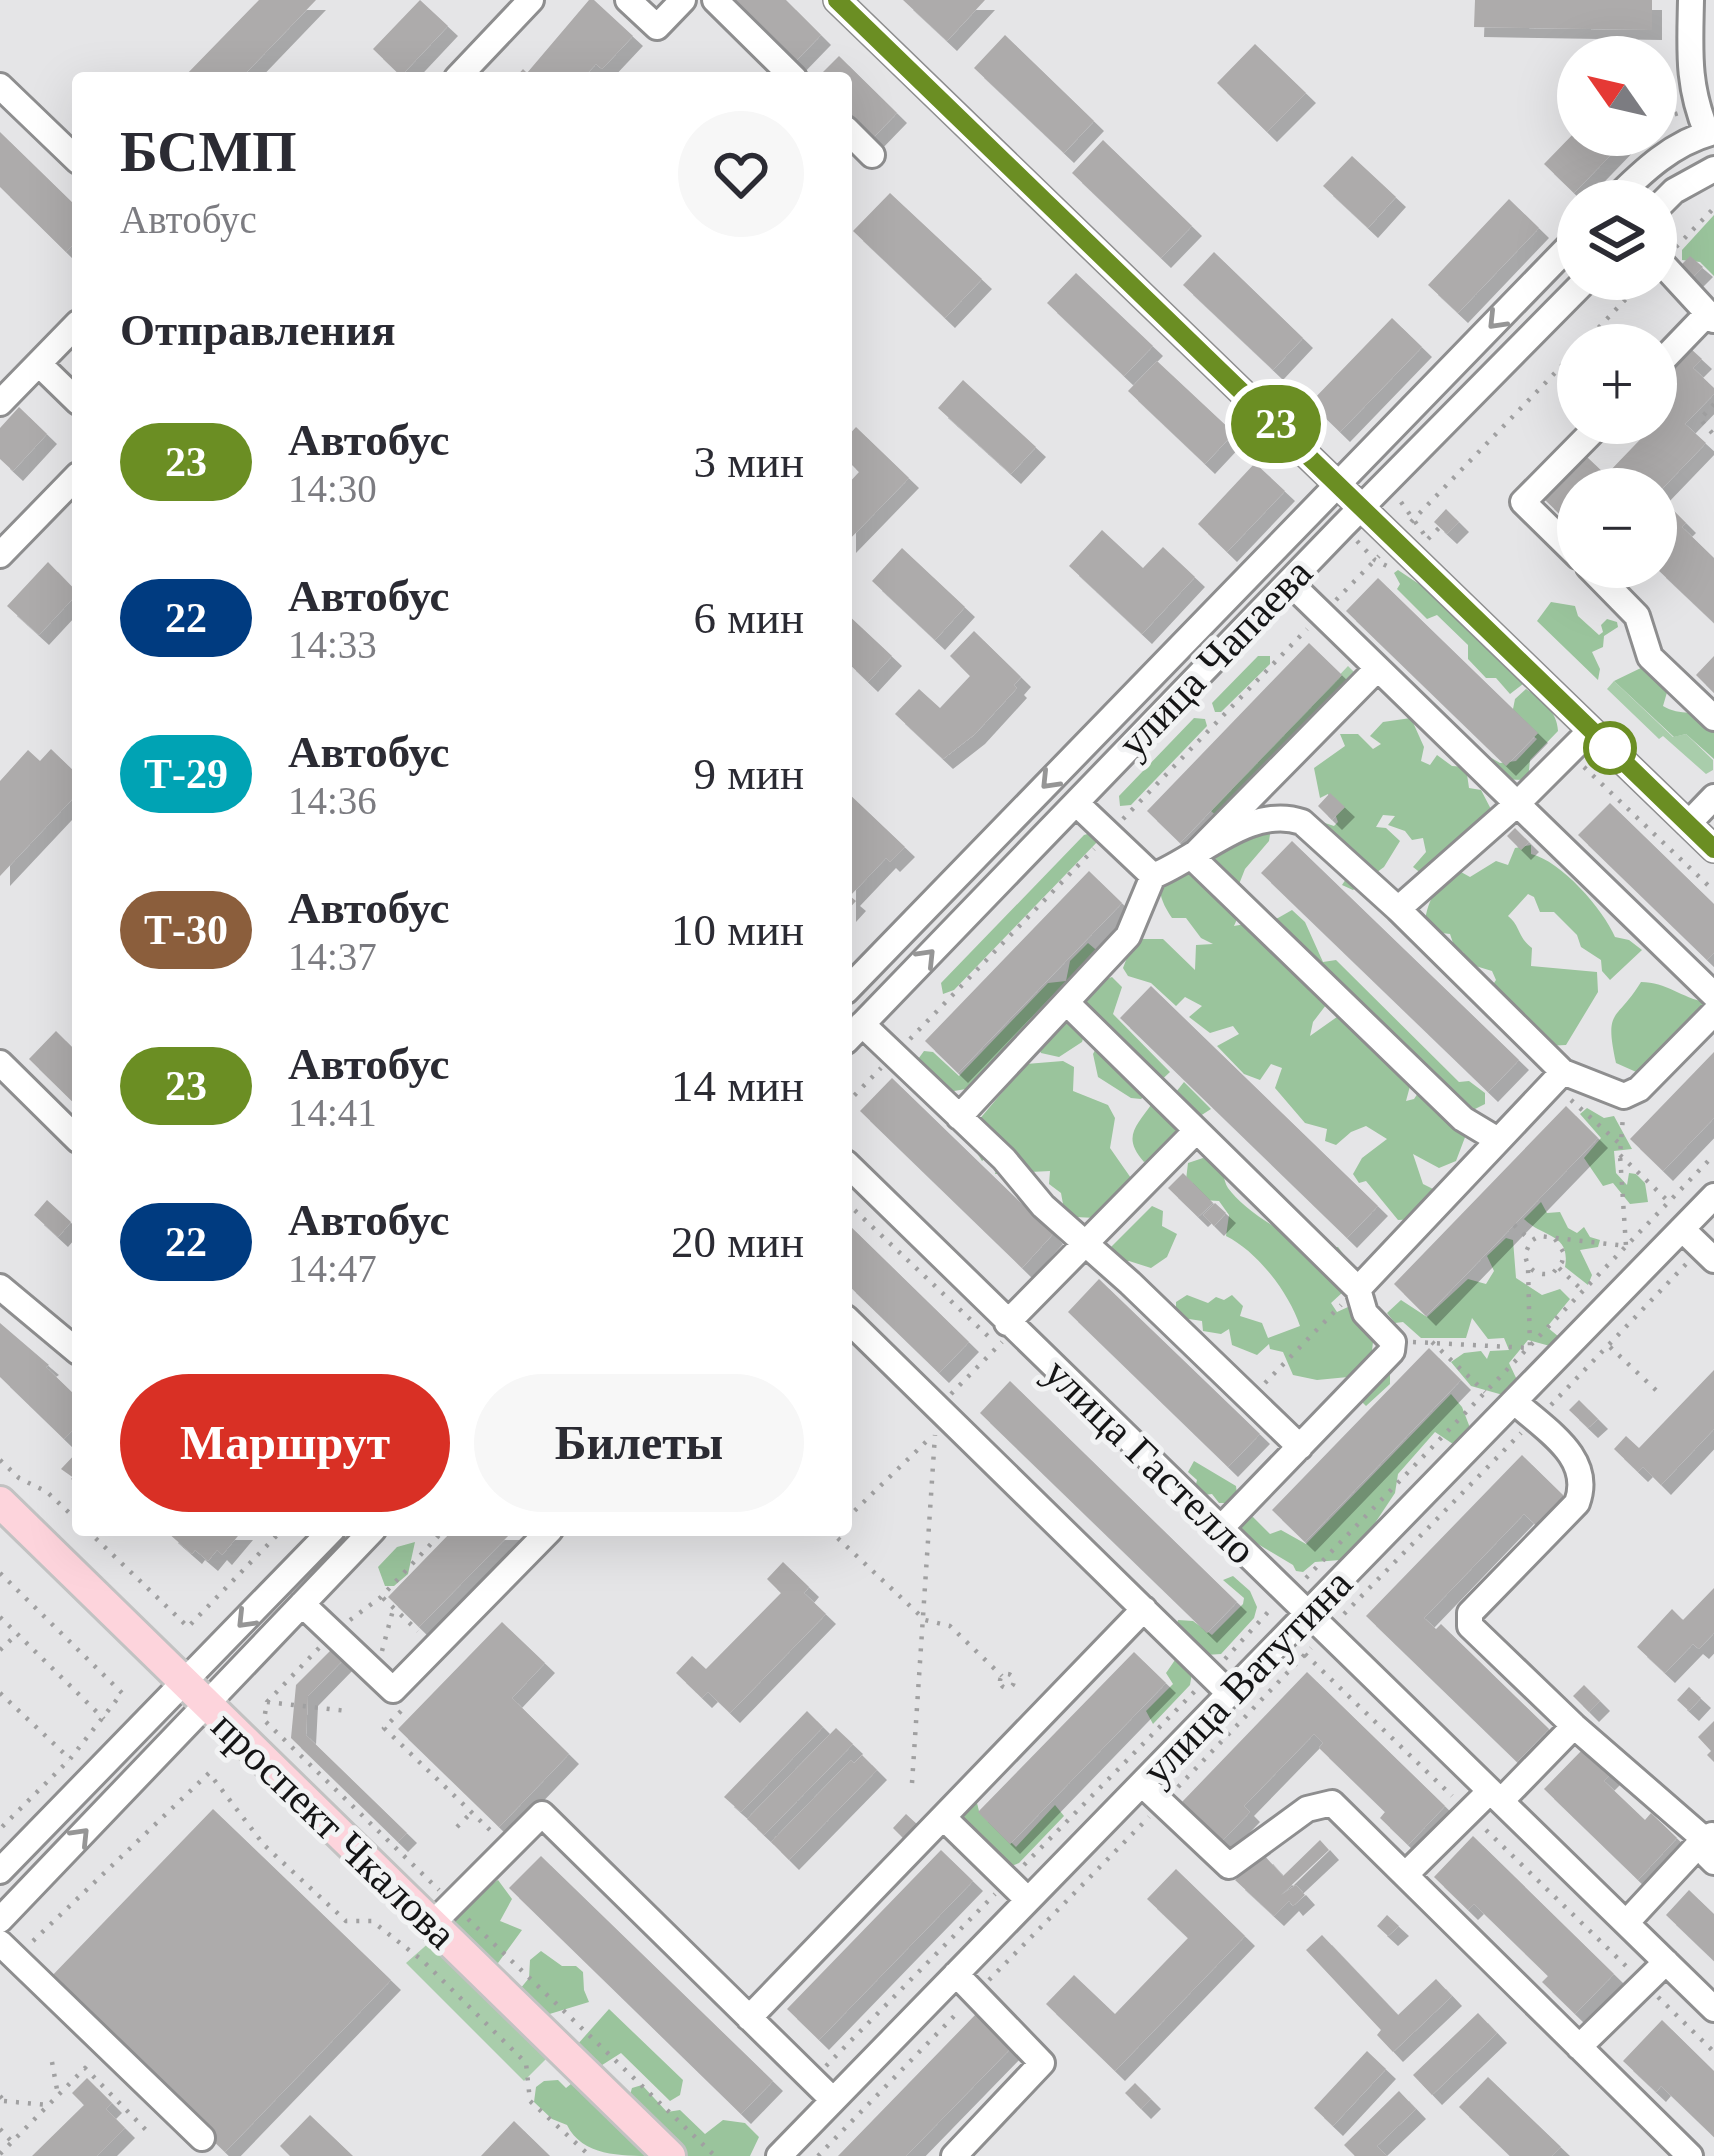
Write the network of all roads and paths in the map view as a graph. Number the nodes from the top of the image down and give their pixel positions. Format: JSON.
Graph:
{"nodes":[{"id":1,"x":531,"y":0,"type":"edge"},
{"id":2,"x":628,"y":0,"type":"edge"},
{"id":3,"x":683,"y":0,"type":"edge"},
{"id":4,"x":715,"y":0,"type":"edge"},
{"id":5,"x":837,"y":0,"type":"edge"},
{"id":6,"x":1691,"y":0,"type":"edge"},
{"id":7,"x":463,"y":72,"type":"edge"},
{"id":8,"x":788,"y":72,"type":"edge"},
{"id":9,"x":0,"y":86,"type":"edge"},
{"id":10,"x":1710,"y":132,"type":"edge"},
{"id":11,"x":852,"y":135,"type":"edge"},
{"id":12,"x":72,"y":155,"type":"edge"},
{"id":13,"x":872,"y":155,"type":"dead end"},
{"id":14,"x":1714,"y":169,"type":"edge"},
{"id":15,"x":1635,"y":180,"type":"edge"},
{"id":16,"x":1677,"y":192,"type":"edge"},
{"id":17,"x":1714,"y":208,"type":"edge"},
{"id":18,"x":1677,"y":244,"type":"edge"},
{"id":19,"x":1557,"y":259,"type":"edge"},
{"id":20,"x":1677,"y":287,"type":"edge"},
{"id":21,"x":1567,"y":300,"type":"edge"},
{"id":22,"x":1623,"y":300,"type":"edge"},
{"id":23,"x":1711,"y":317,"type":"edge"},
{"id":24,"x":1601,"y":324,"type":"edge"},
{"id":25,"x":72,"y":329,"type":"edge"},
{"id":26,"x":1677,"y":348,"type":"edge"},
{"id":27,"x":39,"y":364,"type":"junction"},
{"id":28,"x":1557,"y":371,"type":"edge"},
{"id":29,"x":72,"y":396,"type":"edge"},
{"id":30,"x":0,"y":403,"type":"edge"},
{"id":31,"x":1714,"y":404,"type":"edge"},
{"id":32,"x":1714,"y":435,"type":"edge"},
{"id":33,"x":1580,"y":444,"type":"edge"},
{"id":34,"x":72,"y":482,"type":"edge"},
{"id":35,"x":1338,"y":483,"type":"junction"},
{"id":36,"x":1386,"y":484,"type":"junction"},
{"id":37,"x":1363,"y":507,"type":"junction"},
{"id":38,"x":1414,"y":519,"type":"junction"},
{"id":39,"x":1440,"y":527,"type":"dead end"},
{"id":40,"x":1557,"y":535,"type":"edge"},
{"id":41,"x":1395,"y":539,"type":"junction"},
{"id":42,"x":0,"y":555,"type":"edge"},
{"id":43,"x":1288,"y":582,"type":"junction"},
{"id":44,"x":1610,"y":588,"type":"edge"},
{"id":45,"x":1321,"y":615,"type":"junction"},
{"id":46,"x":1377,"y":669,"type":"junction"},
{"id":47,"x":1714,"y":718,"type":"edge"},
{"id":48,"x":1592,"y":730,"type":"junction"},
{"id":49,"x":1569,"y":752,"type":"junction"},
{"id":50,"x":1714,"y":796,"type":"edge"},
{"id":51,"x":1076,"y":802,"type":"junction"},
{"id":52,"x":1517,"y":804,"type":"junction"},
{"id":53,"x":1688,"y":824,"type":"junction"},
{"id":54,"x":1109,"y":834,"type":"junction"},
{"id":55,"x":1714,"y":849,"type":"edge"},
{"id":56,"x":1192,"y":856,"type":"junction"},
{"id":57,"x":1153,"y":876,"type":"junction"},
{"id":58,"x":1714,"y":892,"type":"edge"},
{"id":59,"x":1398,"y":909,"type":"junction"},
{"id":60,"x":852,"y":985,"type":"edge"},
{"id":61,"x":1714,"y":994,"type":"edge"},
{"id":62,"x":1068,"y":1004,"type":"junction"},
{"id":63,"x":1714,"y":1013,"type":"edge"},
{"id":64,"x":854,"y":1033,"type":"edge"},
{"id":65,"x":894,"y":1055,"type":"junction"},
{"id":66,"x":0,"y":1063,"type":"edge"},
{"id":67,"x":1558,"y":1077,"type":"junction"},
{"id":68,"x":1624,"y":1096,"type":"junction"},
{"id":69,"x":852,"y":1099,"type":"edge"},
{"id":70,"x":959,"y":1117,"type":"junction"},
{"id":71,"x":1196,"y":1131,"type":"junction"},
{"id":72,"x":72,"y":1134,"type":"edge"},
{"id":73,"x":1498,"y":1140,"type":"junction"},
{"id":74,"x":1620,"y":1144,"type":"junction"},
{"id":75,"x":1620,"y":1155,"type":"junction"},
{"id":76,"x":1714,"y":1155,"type":"edge"},
{"id":77,"x":852,"y":1169,"type":"edge"},
{"id":78,"x":1714,"y":1196,"type":"edge"},
{"id":79,"x":1669,"y":1202,"type":"junction"},
{"id":80,"x":1514,"y":1225,"type":"dead end"},
{"id":81,"x":1682,"y":1229,"type":"junction"},
{"id":82,"x":1555,"y":1239,"type":"junction"},
{"id":83,"x":1531,"y":1241,"type":"junction"},
{"id":84,"x":1083,"y":1244,"type":"junction"},
{"id":85,"x":1626,"y":1246,"type":"junction"},
{"id":86,"x":1707,"y":1254,"type":"edge"},
{"id":87,"x":1528,"y":1267,"type":"junction"},
{"id":88,"x":1559,"y":1268,"type":"junction"},
{"id":89,"x":0,"y":1287,"type":"edge"},
{"id":90,"x":1358,"y":1288,"type":"junction"},
{"id":91,"x":1583,"y":1292,"type":"junction"},
{"id":92,"x":852,"y":1325,"type":"edge"},
{"id":93,"x":1011,"y":1326,"type":"junction"},
{"id":94,"x":1609,"y":1346,"type":"junction"},
{"id":95,"x":72,"y":1347,"type":"edge"},
{"id":96,"x":1530,"y":1348,"type":"junction"},
{"id":97,"x":1485,"y":1392,"type":"junction"},
{"id":98,"x":1658,"y":1392,"type":"dead end"},
{"id":99,"x":1250,"y":1399,"type":"junction"},
{"id":100,"x":1515,"y":1402,"type":"junction"},
{"id":101,"x":936,"y":1420,"type":"junction"},
{"id":102,"x":1534,"y":1420,"type":"junction"},
{"id":103,"x":1300,"y":1447,"type":"junction"},
{"id":104,"x":0,"y":1460,"type":"edge"},
{"id":105,"x":0,"y":1502,"type":"edge"},
{"id":106,"x":852,"y":1512,"type":"edge"},
{"id":107,"x":72,"y":1515,"type":"edge"},
{"id":108,"x":1220,"y":1529,"type":"junction"},
{"id":109,"x":93,"y":1536,"type":"edge"},
{"id":110,"x":277,"y":1536,"type":"edge"},
{"id":111,"x":322,"y":1536,"type":"edge"},
{"id":112,"x":367,"y":1536,"type":"edge"},
{"id":113,"x":439,"y":1536,"type":"edge"},
{"id":114,"x":544,"y":1536,"type":"edge"},
{"id":115,"x":837,"y":1536,"type":"edge"},
{"id":116,"x":0,"y":1574,"type":"edge"},
{"id":117,"x":1287,"y":1594,"type":"junction"},
{"id":118,"x":381,"y":1597,"type":"junction"},
{"id":119,"x":302,"y":1604,"type":"junction"},
{"id":120,"x":393,"y":1608,"type":"junction"},
{"id":121,"x":1144,"y":1609,"type":"junction"},
{"id":122,"x":0,"y":1618,"type":"edge"},
{"id":123,"x":1318,"y":1623,"type":"junction"},
{"id":124,"x":16,"y":1634,"type":"junction"},
{"id":125,"x":333,"y":1634,"type":"junction"},
{"id":126,"x":436,"y":1647,"type":"junction"},
{"id":127,"x":0,"y":1650,"type":"edge"},
{"id":128,"x":1306,"y":1654,"type":"junction"},
{"id":129,"x":376,"y":1674,"type":"junction"},
{"id":130,"x":1211,"y":1674,"type":"junction"},
{"id":131,"x":1002,"y":1676,"type":"dead end"},
{"id":132,"x":184,"y":1683,"type":"junction"},
{"id":133,"x":0,"y":1693,"type":"edge"},
{"id":134,"x":1231,"y":1694,"type":"junction"},
{"id":135,"x":411,"y":1700,"type":"dead end"},
{"id":136,"x":267,"y":1702,"type":"junction"},
{"id":137,"x":207,"y":1706,"type":"junction"},
{"id":138,"x":347,"y":1711,"type":"dead end"},
{"id":139,"x":104,"y":1719,"type":"junction"},
{"id":140,"x":1574,"y":1726,"type":"junction"},
{"id":141,"x":70,"y":1759,"type":"junction"},
{"id":142,"x":912,"y":1783,"type":"dead end"},
{"id":143,"x":1142,"y":1784,"type":"junction"},
{"id":144,"x":1495,"y":1796,"type":"junction"},
{"id":145,"x":1162,"y":1804,"type":"junction"},
{"id":146,"x":471,"y":1812,"type":"junction"},
{"id":147,"x":1468,"y":1813,"type":"junction"},
{"id":148,"x":944,"y":1818,"type":"junction"},
{"id":149,"x":457,"y":1827,"type":"dead end"},
{"id":150,"x":0,"y":1829,"type":"edge"},
{"id":151,"x":490,"y":1832,"type":"dead end"},
{"id":152,"x":1710,"y":1845,"type":"edge"},
{"id":153,"x":0,"y":1871,"type":"edge"},
{"id":154,"x":1405,"y":1875,"type":"junction"},
{"id":155,"x":1008,"y":1881,"type":"junction"},
{"id":156,"x":1028,"y":1900,"type":"junction"},
{"id":157,"x":442,"y":1914,"type":"junction"},
{"id":158,"x":0,"y":1920,"type":"edge"},
{"id":159,"x":1625,"y":1923,"type":"junction"},
{"id":160,"x":8,"y":1951,"type":"edge"},
{"id":161,"x":1666,"y":1962,"type":"junction"},
{"id":162,"x":956,"y":1974,"type":"junction"},
{"id":163,"x":1644,"y":1984,"type":"junction"},
{"id":164,"x":1714,"y":2009,"type":"edge"},
{"id":165,"x":749,"y":2018,"type":"junction"},
{"id":166,"x":1579,"y":2047,"type":"junction"},
{"id":167,"x":1714,"y":2052,"type":"edge"},
{"id":168,"x":52,"y":2062,"type":"dead end"},
{"id":169,"x":812,"y":2080,"type":"junction"},
{"id":170,"x":58,"y":2095,"type":"junction"},
{"id":171,"x":832,"y":2099,"type":"junction"},
{"id":172,"x":2,"y":2101,"type":"edge"},
{"id":173,"x":48,"y":2105,"type":"junction"},
{"id":174,"x":0,"y":2129,"type":"edge"},
{"id":175,"x":147,"y":2131,"type":"dead end"},
{"id":176,"x":202,"y":2138,"type":"dead end"},
{"id":177,"x":12,"y":2142,"type":"junction"},
{"id":178,"x":1677,"y":2152,"type":"edge"},
{"id":179,"x":0,"y":2154,"type":"edge"},
{"id":180,"x":590,"y":2156,"type":"edge"},
{"id":181,"x":670,"y":2156,"type":"edge"},
{"id":182,"x":715,"y":2156,"type":"edge"},
{"id":183,"x":779,"y":2156,"type":"edge"},
{"id":184,"x":954,"y":2156,"type":"edge"}],
"edges":[{"from":1,"to":7,"type":"street"},
{"from":2,"to":3,"type":"street"},
{"from":4,"to":8,"type":"street"},
{"from":5,"to":35,"type":"street"},
{"from":6,"to":10,"type":"street"},
{"from":9,"to":12,"type":"street"},
{"from":10,"to":15,"type":"street"},
{"from":11,"to":13,"type":"street"},
{"from":14,"to":16,"type":"street"},
{"from":17,"to":18,"type":"path"},
{"from":19,"to":35,"type":"street","one_way":true},
{"from":20,"to":23,"type":"street"},
{"from":21,"to":36,"type":"street","name":"улица Чапаева"},
{"from":22,"to":24,"type":"path"},
{"from":23,"to":26,"type":"street"},
{"from":25,"to":27,"type":"street"},
{"from":27,"to":29,"type":"street"},
{"from":27,"to":30,"type":"street"},
{"from":28,"to":38,"type":"path"},
{"from":31,"to":32,"type":"path"},
{"from":33,"to":40,"type":"street"},
{"from":34,"to":42,"type":"street"},
{"from":35,"to":37,"type":"street"},
{"from":35,"to":60,"type":"street","one_way":true},
{"from":36,"to":37,"type":"street","name":"улица Чапаева"},
{"from":36,"to":38,"type":"path"},
{"from":37,"to":41,"type":"street"},
{"from":37,"to":43,"type":"street","name":"улица Чапаева"},
{"from":38,"to":39,"type":"path"},
{"from":38,"to":41,"type":"path"},
{"from":41,"to":45,"type":"path"},
{"from":41,"to":48,"type":"street"},
{"from":43,"to":45,"type":"street"},
{"from":43,"to":51,"type":"street","name":"улица Чапаева"},
{"from":44,"to":47,"type":"street"},
{"from":45,"to":46,"type":"street"},
{"from":45,"to":54,"type":"path"},
{"from":46,"to":52,"type":"street"},
{"from":46,"to":56,"type":"street"},
{"from":48,"to":49,"type":"street"},
{"from":48,"to":53,"type":"street"},
{"from":49,"to":52,"type":"street"},
{"from":49,"to":58,"type":"path"},
{"from":50,"to":53,"type":"street"},
{"from":51,"to":54,"type":"street"},
{"from":64,"to":51,"type":"street","name":"улица Чапаева","one_way":true},
{"from":52,"to":59,"type":"street"},
{"from":52,"to":61,"type":"street"},
{"from":53,"to":55,"type":"street"},
{"from":54,"to":57,"type":"street"},
{"from":54,"to":65,"type":"path"},
{"from":56,"to":57,"type":"street"},
{"from":56,"to":59,"type":"street"},
{"from":56,"to":73,"type":"street"},
{"from":57,"to":62,"type":"street"},
{"from":59,"to":67,"type":"street"},
{"from":62,"to":70,"type":"street"},
{"from":62,"to":71,"type":"street"},
{"from":63,"to":68,"type":"street"},
{"from":64,"to":65,"type":"street"},
{"from":65,"to":69,"type":"path"},
{"from":65,"to":70,"type":"street"},
{"from":66,"to":72,"type":"street"},
{"from":67,"to":68,"type":"street"},
{"from":67,"to":73,"type":"street"},
{"from":67,"to":74,"type":"path"},
{"from":68,"to":74,"type":"path"},
{"from":70,"to":84,"type":"street"},
{"from":71,"to":84,"type":"street"},
{"from":71,"to":90,"type":"street"},
{"from":73,"to":90,"type":"street"},
{"from":74,"to":75,"type":"path"},
{"from":75,"to":79,"type":"path"},
{"from":75,"to":85,"type":"path"},
{"from":76,"to":79,"type":"path"},
{"from":77,"to":93,"type":"street","name":"улица Гастелло"},
{"from":78,"to":81,"type":"street","name":"улица Ватутина"},
{"from":79,"to":85,"type":"path"},
{"from":80,"to":83,"type":"path"},
{"from":81,"to":86,"type":"street"},
{"from":81,"to":100,"type":"street","name":"улица Ватутина"},
{"from":82,"to":83,"type":"path"},
{"from":82,"to":85,"type":"path"},
{"from":82,"to":88,"type":"path"},
{"from":83,"to":87,"type":"path"},
{"from":84,"to":93,"type":"street"},
{"from":84,"to":99,"type":"street"},
{"from":85,"to":91,"type":"path"},
{"from":86,"to":94,"type":"path"},
{"from":87,"to":88,"type":"path"},
{"from":87,"to":96,"type":"path"},
{"from":88,"to":91,"type":"path"},
{"from":89,"to":95,"type":"street"},
{"from":90,"to":99,"type":"path"},
{"from":90,"to":103,"type":"street"},
{"from":91,"to":96,"type":"path"},
{"from":92,"to":101,"type":"street"},
{"from":93,"to":101,"type":"path"},
{"from":93,"to":108,"type":"street","name":"улица Гастелло"},
{"from":94,"to":98,"type":"path"},
{"from":94,"to":102,"type":"path"},
{"from":96,"to":97,"type":"path"},
{"from":96,"to":97,"type":"path"},
{"from":97,"to":117,"type":"path"},
{"from":99,"to":103,"type":"street"},
{"from":100,"to":102,"type":"street"},
{"from":100,"to":123,"type":"street","name":"улица Ватутина"},
{"from":101,"to":106,"type":"path"},
{"from":101,"to":121,"type":"street"},
{"from":101,"to":142,"type":"path"},
{"from":102,"to":123,"type":"path"},
{"from":102,"to":140,"type":"street"},
{"from":103,"to":108,"type":"street"},
{"from":104,"to":107,"type":"path"},
{"from":105,"to":132,"type":"main road","name":"проспект Чкалова"},
{"from":108,"to":117,"type":"street","name":"улица Гастелло"},
{"from":109,"to":110,"type":"path"},
{"from":111,"to":132,"type":"street","one_way":true},
{"from":112,"to":119,"type":"street"},
{"from":113,"to":118,"type":"path"},
{"from":114,"to":126,"type":"street"},
{"from":115,"to":131,"type":"path"},
{"from":116,"to":139,"type":"path"},
{"from":117,"to":123,"type":"street","name":"улица Гастелло"},
{"from":117,"to":130,"type":"path"},
{"from":118,"to":120,"type":"path"},
{"from":118,"to":125,"type":"path"},
{"from":119,"to":125,"type":"street"},
{"from":119,"to":137,"type":"street"},
{"from":120,"to":126,"type":"path"},
{"from":120,"to":129,"type":"path"},
{"from":121,"to":130,"type":"street"},
{"from":121,"to":148,"type":"street"},
{"from":122,"to":124,"type":"path"},
{"from":123,"to":128,"type":"path"},
{"from":123,"to":134,"type":"street","name":"улица Ватутина"},
{"from":123,"to":144,"type":"street","name":"улица Гастелло"},
{"from":124,"to":127,"type":"path"},
{"from":124,"to":139,"type":"path"},
{"from":125,"to":129,"type":"street"},
{"from":125,"to":136,"type":"path"},
{"from":126,"to":129,"type":"street"},
{"from":128,"to":145,"type":"path"},
{"from":128,"to":147,"type":"path"},
{"from":130,"to":134,"type":"street"},
{"from":130,"to":155,"type":"path"},
{"from":132,"to":137,"type":"main road","name":"проспект Чкалова"},
{"from":132,"to":153,"type":"street"},
{"from":133,"to":141,"type":"path"},
{"from":134,"to":143,"type":"street","name":"улица Ватутина"},
{"from":135,"to":146,"type":"path"},
{"from":136,"to":138,"type":"path"},
{"from":136,"to":157,"type":"path"},
{"from":137,"to":157,"type":"main road","name":"проспект Чкалова"},
{"from":158,"to":137,"type":"street","one_way":true},
{"from":139,"to":141,"type":"path"},
{"from":140,"to":144,"type":"street"},
{"from":140,"to":152,"type":"street"},
{"from":141,"to":150,"type":"path"},
{"from":143,"to":145,"type":"street"},
{"from":143,"to":156,"type":"street","name":"улица Ватутина"},
{"from":144,"to":147,"type":"street"},
{"from":144,"to":159,"type":"street","name":"улица Гастелло"},
{"from":145,"to":154,"type":"street"},
{"from":146,"to":149,"type":"path"},
{"from":146,"to":151,"type":"path"},
{"from":147,"to":154,"type":"street"},
{"from":147,"to":163,"type":"path"},
{"from":148,"to":155,"type":"street"},
{"from":148,"to":165,"type":"street"},
{"from":152,"to":159,"type":"street"},
{"from":154,"to":166,"type":"street"},
{"from":155,"to":156,"type":"street"},
{"from":155,"to":169,"type":"path"},
{"from":156,"to":162,"type":"street","name":"улица Ватутина"},
{"from":157,"to":165,"type":"street"},
{"from":157,"to":181,"type":"main road","name":"проспект Чкалова"},
{"from":157,"to":182,"type":"path"},
{"from":159,"to":161,"type":"street","name":"улица Гастелло"},
{"from":160,"to":176,"type":"street"},
{"from":160,"to":180,"type":"path"},
{"from":161,"to":163,"type":"street"},
{"from":161,"to":164,"type":"street","name":"улица Гастелло"},
{"from":162,"to":171,"type":"street","name":"улица Ватутина"},
{"from":162,"to":184,"type":"street"},
{"from":163,"to":166,"type":"street"},
{"from":163,"to":167,"type":"path"},
{"from":165,"to":169,"type":"street"},
{"from":166,"to":178,"type":"street"},
{"from":168,"to":170,"type":"path"},
{"from":169,"to":171,"type":"street"},
{"from":170,"to":173,"type":"path"},
{"from":170,"to":175,"type":"path"},
{"from":171,"to":183,"type":"street","name":"улица Ватутина"},
{"from":172,"to":173,"type":"path"},
{"from":173,"to":177,"type":"path"},
{"from":174,"to":177,"type":"path"},
{"from":177,"to":179,"type":"path"}]}
